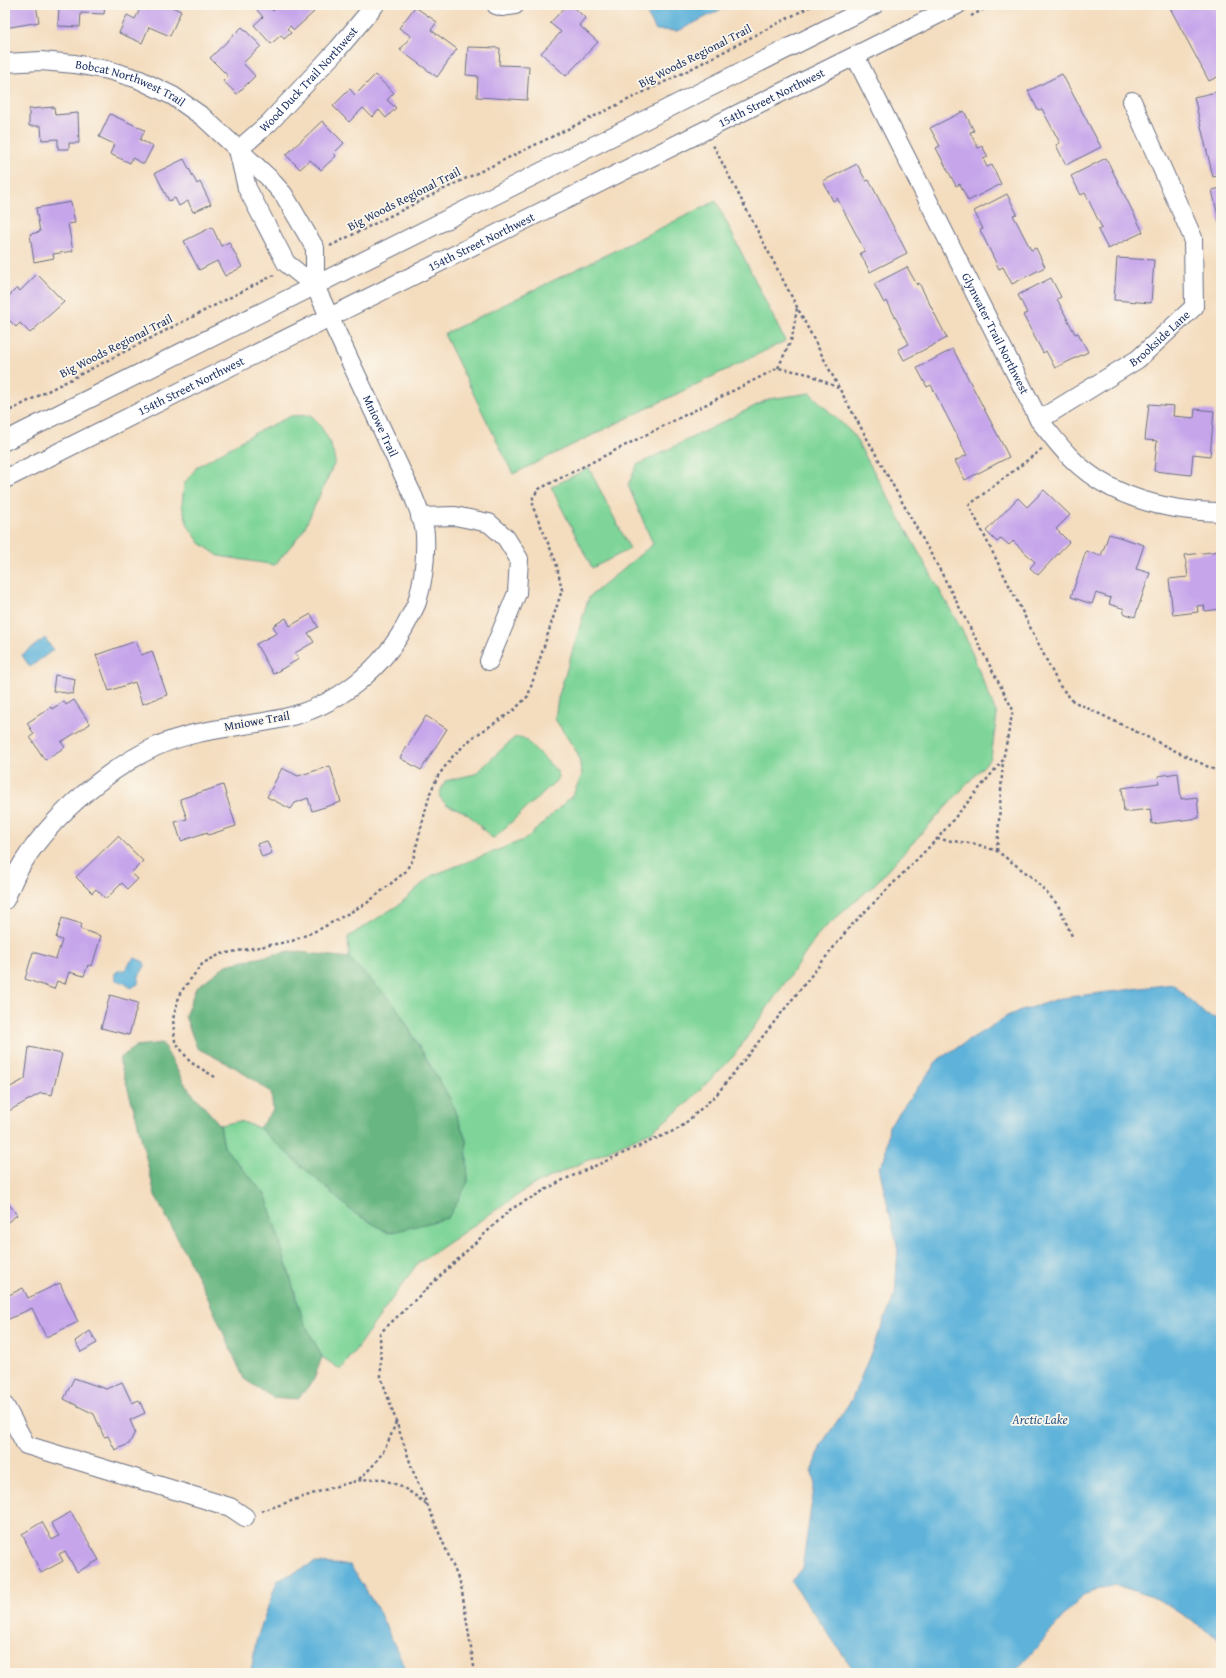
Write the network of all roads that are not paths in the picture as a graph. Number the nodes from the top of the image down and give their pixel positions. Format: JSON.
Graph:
{"nodes":[{"id":1,"x":375,"y":5,"type":"edge"},
{"id":2,"x":496,"y":5,"type":"edge"},
{"id":3,"x":515,"y":5,"type":"edge"},
{"id":4,"x":874,"y":5,"type":"edge"},
{"id":5,"x":958,"y":5,"type":"edge"},
{"id":6,"x":855,"y":56,"type":"junction"},
{"id":7,"x":5,"y":63,"type":"edge"},
{"id":8,"x":1132,"y":101,"type":"dead end"},
{"id":9,"x":238,"y":150,"type":"junction"},
{"id":10,"x":315,"y":286,"type":"junction"},
{"id":11,"x":328,"y":316,"type":"junction"},
{"id":12,"x":1039,"y":420,"type":"junction"},
{"id":13,"x":5,"y":441,"type":"edge"},
{"id":14,"x":5,"y":479,"type":"edge"},
{"id":15,"x":1221,"y":512,"type":"edge"},
{"id":16,"x":420,"y":517,"type":"junction"},
{"id":17,"x":489,"y":661,"type":"dead end"},
{"id":18,"x":5,"y":900,"type":"edge"},
{"id":19,"x":5,"y":1406,"type":"edge"},
{"id":20,"x":245,"y":1517,"type":"road end"}],
"edges":[{"from":1,"to":9,"type":"street","name":"Wood Duck Trail Northwest"},
{"from":2,"to":3,"type":"street"},
{"from":4,"to":10,"type":"street"},
{"from":5,"to":6,"type":"street","name":"154th Street Northwest"},
{"from":6,"to":11,"type":"street","name":"154th Street Northwest"},
{"from":6,"to":12,"type":"street","name":"Glynwater Trail Northwest"},
{"from":7,"to":9,"type":"street","name":"Bobcat Northwest Trail"},
{"from":8,"to":12,"type":"street","name":"Brookside Lane"},
{"from":9,"to":10,"type":"street","name":"Bobcat Northwest Trail"},
{"from":9,"to":10,"type":"street","name":"Bobcat Northwest Trail"},
{"from":10,"to":11,"type":"street","name":"Bobcat Northwest Trail"},
{"from":10,"to":13,"type":"street"},
{"from":11,"to":14,"type":"street","name":"154th Street Northwest"},
{"from":11,"to":16,"type":"street","name":"Mniowe Trail"},
{"from":12,"to":15,"type":"street","name":"Glynwater Trail Northwest"},
{"from":16,"to":17,"type":"street"},
{"from":16,"to":18,"type":"street","name":"Mniowe Trail"},
{"from":19,"to":20,"type":"street"}]}
